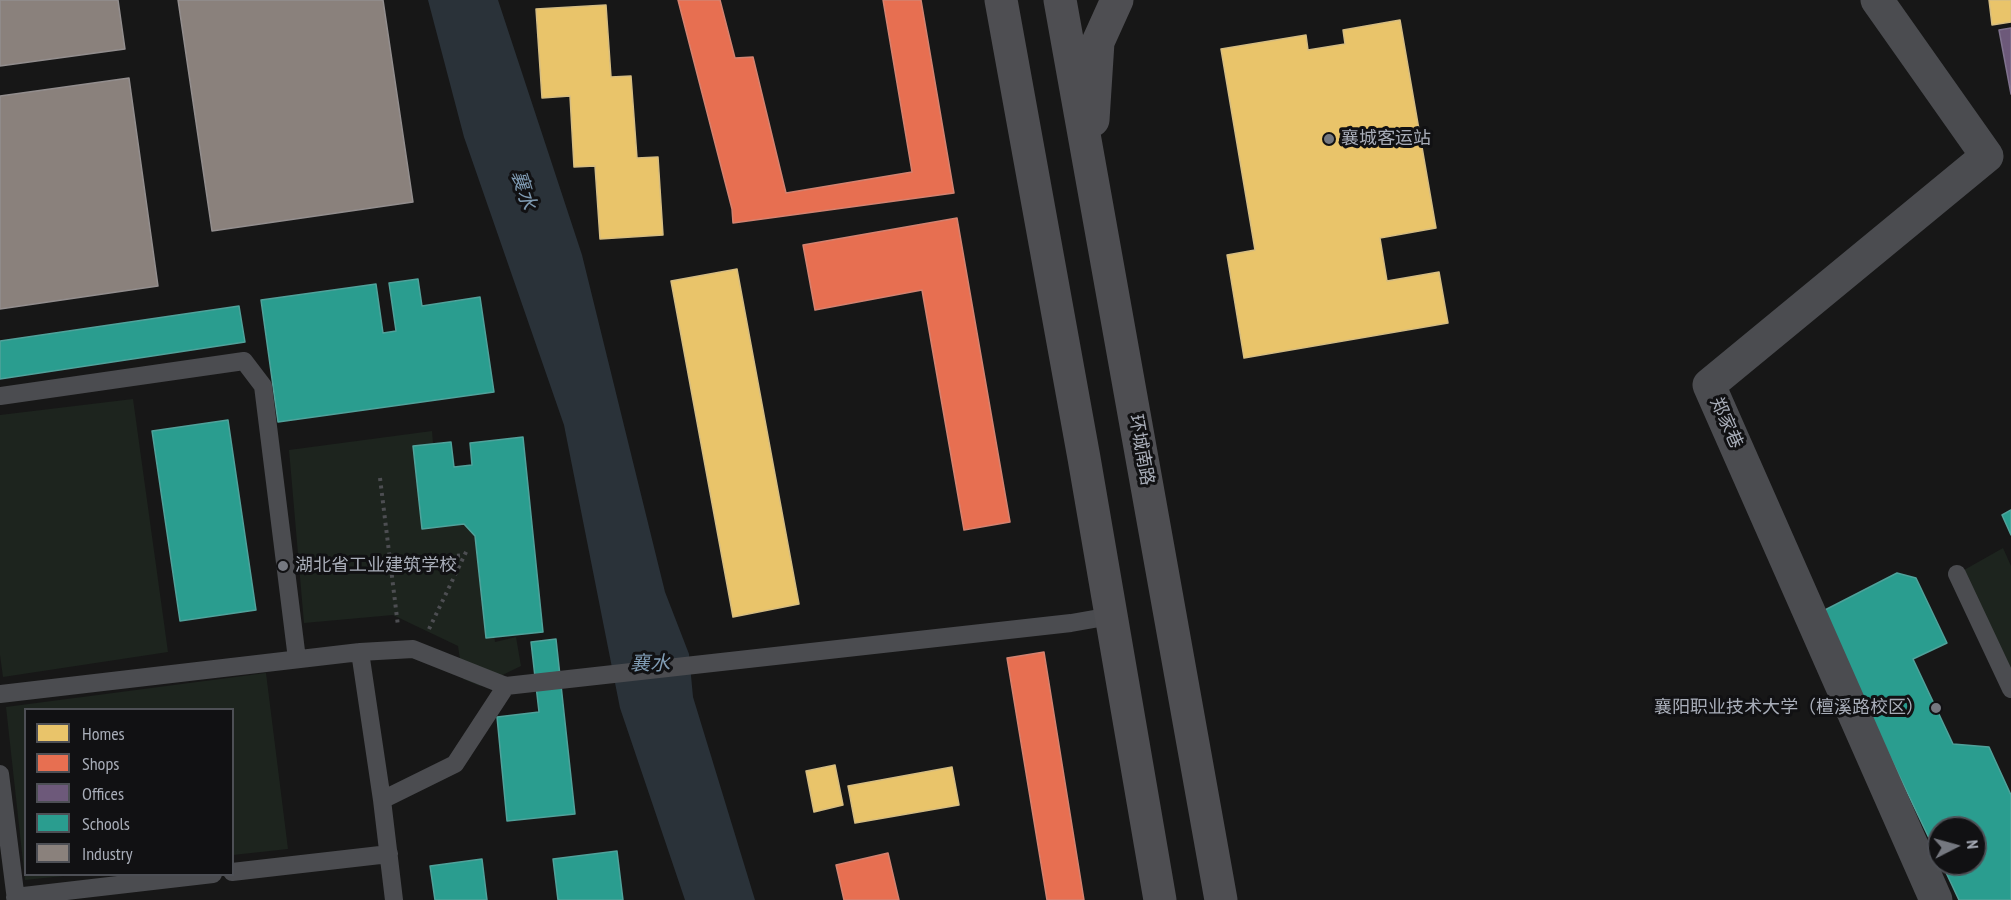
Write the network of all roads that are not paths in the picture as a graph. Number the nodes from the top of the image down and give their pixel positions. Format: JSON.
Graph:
{"nodes":[{"id":1,"x":1001,"y":0,"type":"edge"},
{"id":2,"x":1060,"y":0,"type":"edge"},
{"id":3,"x":1117,"y":0,"type":"edge"},
{"id":4,"x":1877,"y":0,"type":"edge"},
{"id":5,"x":1090,"y":176,"type":"junction"},
{"id":6,"x":0,"y":396,"type":"edge"},
{"id":7,"x":1957,"y":574,"type":"dead end"},
{"id":8,"x":1111,"y":616,"type":"junction"},
{"id":9,"x":360,"y":652,"type":"junction"},
{"id":10,"x":297,"y":659,"type":"junction"},
{"id":11,"x":506,"y":686,"type":"junction"},
{"id":12,"x":2011,"y":689,"type":"edge"},
{"id":13,"x":0,"y":694,"type":"edge"},
{"id":14,"x":0,"y":774,"type":"edge"},
{"id":15,"x":382,"y":800,"type":"junction"},
{"id":16,"x":389,"y":854,"type":"junction"},
{"id":17,"x":234,"y":872,"type":"edge"},
{"id":18,"x":197,"y":876,"type":"edge"},
{"id":19,"x":16,"y":899,"type":"edge"},
{"id":20,"x":394,"y":900,"type":"edge"},
{"id":21,"x":1160,"y":900,"type":"edge"},
{"id":22,"x":1221,"y":900,"type":"edge"},
{"id":23,"x":1936,"y":900,"type":"edge"}],
"edges":[{"from":1,"to":8,"type":"highway"},
{"from":2,"to":5,"type":"highway","name":"环城南路"},
{"from":3,"to":5,"type":"highway"},
{"from":4,"to":23,"type":"street","name":"郑家巷"},
{"from":5,"to":22,"type":"highway","name":"环城南路"},
{"from":6,"to":10,"type":"lane"},
{"from":7,"to":12,"type":"lane"},
{"from":8,"to":11,"type":"lane"},
{"from":8,"to":21,"type":"highway"},
{"from":9,"to":10,"type":"lane"},
{"from":9,"to":11,"type":"lane"},
{"from":9,"to":15,"type":"lane"},
{"from":10,"to":13,"type":"lane"},
{"from":11,"to":15,"type":"lane"},
{"from":14,"to":19,"type":"lane"},
{"from":15,"to":16,"type":"lane"},
{"from":16,"to":17,"type":"lane"},
{"from":16,"to":20,"type":"lane"},
{"from":18,"to":19,"type":"lane"}]}
